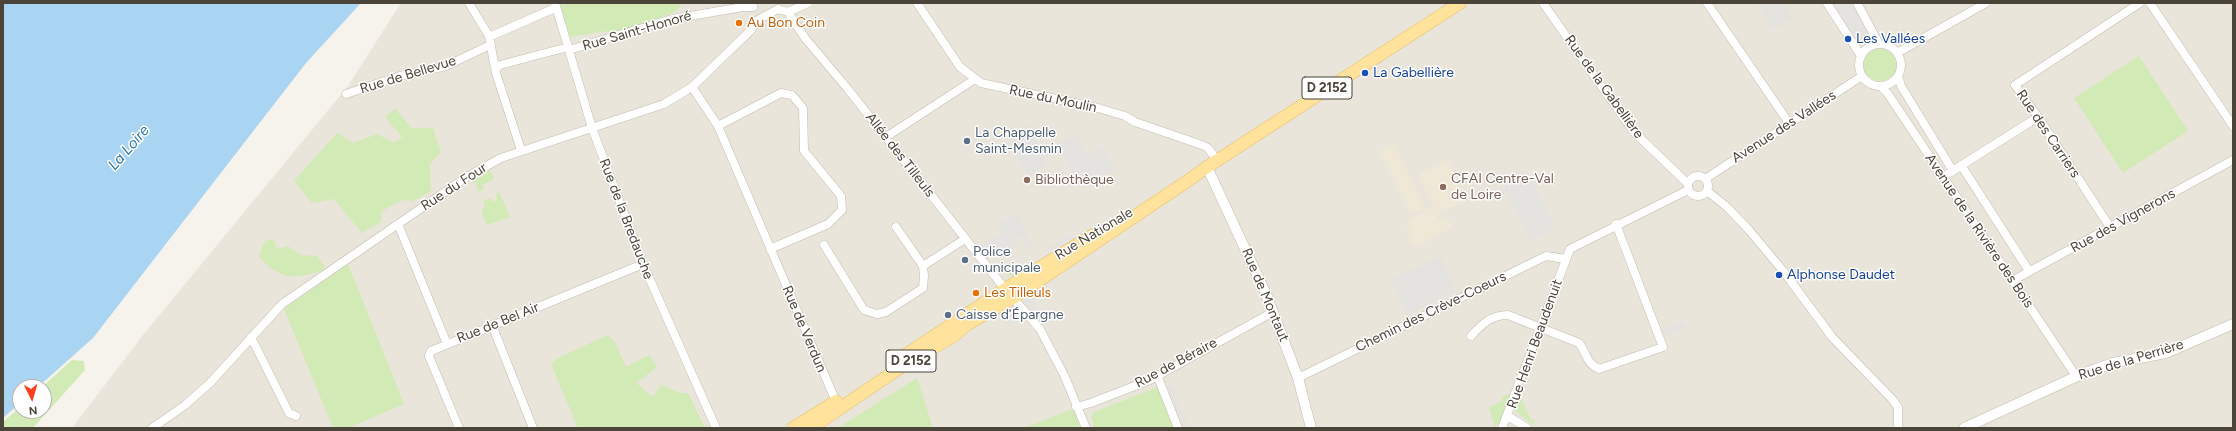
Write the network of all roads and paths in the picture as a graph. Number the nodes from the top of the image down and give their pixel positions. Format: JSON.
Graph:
{"nodes":[{"id":1,"x":790,"y":3,"type":"edge"},
{"id":2,"x":808,"y":3,"type":"edge"},
{"id":3,"x":917,"y":3,"type":"edge"},
{"id":4,"x":1460,"y":3,"type":"edge"},
{"id":5,"x":1544,"y":3,"type":"edge"},
{"id":6,"x":1707,"y":3,"type":"edge"},
{"id":7,"x":1827,"y":3,"type":"edge"},
{"id":8,"x":1857,"y":3,"type":"edge"},
{"id":9,"x":1986,"y":3,"type":"edge"},
{"id":10,"x":2140,"y":3,"type":"edge"},
{"id":11,"x":2150,"y":3,"type":"edge"},
{"id":12,"x":751,"y":5,"type":"edge"},
{"id":13,"x":471,"y":6,"type":"edge"},
{"id":14,"x":555,"y":6,"type":"edge"},
{"id":15,"x":788,"y":12,"type":"junction"},
{"id":16,"x":758,"y":20,"type":"junction"},
{"id":17,"x":489,"y":40,"type":"junction"},
{"id":18,"x":1879,"y":44,"type":"junction"},
{"id":19,"x":568,"y":48,"type":"junction"},
{"id":20,"x":1897,"y":53,"type":"junction"},
{"id":21,"x":1861,"y":56,"type":"junction"},
{"id":22,"x":496,"y":68,"type":"junction"},
{"id":23,"x":1862,"y":76,"type":"junction"},
{"id":24,"x":1898,"y":76,"type":"junction"},
{"id":25,"x":975,"y":79,"type":"junction"},
{"id":26,"x":1881,"y":86,"type":"junction"},
{"id":27,"x":692,"y":87,"type":"junction"},
{"id":28,"x":346,"y":94,"type":"dead end"},
{"id":29,"x":2038,"y":117,"type":"junction"},
{"id":30,"x":1789,"y":122,"type":"junction"},
{"id":31,"x":718,"y":126,"type":"junction"},
{"id":32,"x":2233,"y":126,"type":"edge"},
{"id":33,"x":592,"y":128,"type":"junction"},
{"id":34,"x":886,"y":137,"type":"junction"},
{"id":35,"x":521,"y":150,"type":"junction"},
{"id":36,"x":2233,"y":160,"type":"edge"},
{"id":37,"x":1212,"y":163,"type":"junction"},
{"id":38,"x":1961,"y":165,"type":"junction"},
{"id":39,"x":1953,"y":170,"type":"junction"},
{"id":40,"x":1943,"y":176,"type":"junction"},
{"id":41,"x":1705,"y":179,"type":"junction"},
{"id":42,"x":1688,"y":186,"type":"junction"},
{"id":43,"x":1707,"y":191,"type":"junction"},
{"id":44,"x":398,"y":224,"type":"junction"},
{"id":45,"x":1616,"y":224,"type":"junction"},
{"id":46,"x":896,"y":227,"type":"dead end"},
{"id":47,"x":2110,"y":227,"type":"junction"},
{"id":48,"x":965,"y":239,"type":"junction"},
{"id":49,"x":824,"y":245,"type":"dead end"},
{"id":50,"x":770,"y":249,"type":"junction"},
{"id":51,"x":1566,"y":259,"type":"junction"},
{"id":52,"x":643,"y":264,"type":"junction"},
{"id":53,"x":923,"y":266,"type":"junction"},
{"id":54,"x":2029,"y":271,"type":"junction"},
{"id":55,"x":2012,"y":281,"type":"junction"},
{"id":56,"x":1009,"y":293,"type":"junction"},
{"id":57,"x":1273,"y":312,"type":"junction"},
{"id":58,"x":2233,"y":324,"type":"edge"},
{"id":59,"x":492,"y":325,"type":"junction"},
{"id":60,"x":1541,"y":328,"type":"junction"},
{"id":61,"x":1471,"y":336,"type":"dead end"},
{"id":62,"x":252,"y":337,"type":"junction"},
{"id":63,"x":447,"y":344,"type":"junction"},
{"id":64,"x":1157,"y":375,"type":"junction"},
{"id":65,"x":2076,"y":376,"type":"junction"},
{"id":66,"x":1298,"y":378,"type":"junction"},
{"id":67,"x":838,"y":405,"type":"junction"},
{"id":68,"x":1076,"y":407,"type":"junction"},
{"id":69,"x":296,"y":416,"type":"dead end"},
{"id":70,"x":1508,"y":416,"type":"junction"},
{"id":71,"x":152,"y":428,"type":"edge"},
{"id":72,"x":459,"y":428,"type":"edge"},
{"id":73,"x":534,"y":428,"type":"edge"},
{"id":74,"x":716,"y":428,"type":"edge"},
{"id":75,"x":793,"y":428,"type":"edge"},
{"id":76,"x":811,"y":428,"type":"edge"},
{"id":77,"x":1086,"y":428,"type":"edge"},
{"id":78,"x":1178,"y":428,"type":"edge"},
{"id":79,"x":1310,"y":428,"type":"edge"},
{"id":80,"x":1502,"y":428,"type":"edge"},
{"id":81,"x":1527,"y":428,"type":"edge"},
{"id":82,"x":1898,"y":428,"type":"edge"},
{"id":83,"x":1964,"y":428,"type":"edge"}],
"edges":[{"from":1,"to":15,"type":"street"},
{"from":2,"to":15,"type":"street","name":"Rue du Four"},
{"from":3,"to":25,"type":"street","name":"Rue du Moulin"},
{"from":4,"to":37,"type":"main road","name":"Rue Nationale","number":"D 2152"},
{"from":5,"to":42,"type":"street","name":"Rue de la Gabellière"},
{"from":6,"to":30,"type":"street"},
{"from":7,"to":21,"type":"street"},
{"from":8,"to":18,"type":"street"},
{"from":9,"to":20,"type":"street"},
{"from":10,"to":29,"type":"street","name":"Rue des Carriers"},
{"from":11,"to":32,"type":"street"},
{"from":12,"to":16,"type":"street"},
{"from":12,"to":19,"type":"street","name":"Rue Saint-Honoré"},
{"from":13,"to":17,"type":"street"},
{"from":14,"to":17,"type":"street","name":"Rue de Bellevue"},
{"from":14,"to":19,"type":"street","name":"Rue de la Bredauche"},
{"from":15,"to":16,"type":"street","name":"Rue du Four"},
{"from":15,"to":34,"type":"street","name":"Allée des Tilleuls"},
{"from":16,"to":27,"type":"street","name":"Rue du Four"},
{"from":17,"to":22,"type":"street"},
{"from":17,"to":28,"type":"street","name":"Rue de Bellevue"},
{"from":18,"to":20,"type":"street"},
{"from":18,"to":21,"type":"street"},
{"from":19,"to":22,"type":"street","name":"Rue Saint-Honoré"},
{"from":19,"to":33,"type":"street","name":"Rue de la Bredauche"},
{"from":20,"to":24,"type":"street","name":"Avenue de la Rivière des Bois"},
{"from":21,"to":23,"type":"street"},
{"from":22,"to":35,"type":"street"},
{"from":23,"to":26,"type":"street","name":"Avenue de la Rivière des Bois"},
{"from":23,"to":30,"type":"street","name":"Avenue des Vallées"},
{"from":24,"to":26,"type":"street"},
{"from":24,"to":39,"type":"street","name":"Avenue de la Rivière des Bois"},
{"from":25,"to":34,"type":"street"},
{"from":25,"to":37,"type":"street","name":"Rue du Moulin"},
{"from":26,"to":40,"type":"street","name":"Avenue de la Rivière des Bois"},
{"from":27,"to":31,"type":"street","name":"Rue de Verdun"},
{"from":27,"to":33,"type":"street","name":"Rue du Four"},
{"from":29,"to":38,"type":"street"},
{"from":29,"to":47,"type":"street","name":"Rue des Carriers"},
{"from":30,"to":41,"type":"street","name":"Avenue des Vallées"},
{"from":31,"to":50,"type":"street","name":"Rue de Verdun"},
{"from":31,"to":50,"type":"street"},
{"from":33,"to":35,"type":"street","name":"Rue du Four"},
{"from":33,"to":52,"type":"street","name":"Rue de la Bredauche"},
{"from":34,"to":48,"type":"street","name":"Allée des Tilleuls"},
{"from":35,"to":44,"type":"street","name":"Rue du Four"},
{"from":36,"to":47,"type":"street","name":"Rue des Vignerons"},
{"from":37,"to":56,"type":"main road","name":"Rue Nationale","number":"D 2152"},
{"from":37,"to":57,"type":"street","name":"Rue de Montaut"},
{"from":38,"to":39,"type":"street"},
{"from":38,"to":54,"type":"street","name":"Avenue de la Rivière des Bois"},
{"from":39,"to":40,"type":"street"},
{"from":40,"to":55,"type":"street","name":"Avenue de la Rivière des Bois"},
{"from":41,"to":42,"type":"street"},
{"from":41,"to":43,"type":"street"},
{"from":42,"to":43,"type":"street"},
{"from":42,"to":45,"type":"street","name":"Rue Henri Beaudenuit"},
{"from":43,"to":82,"type":"street"},
{"from":44,"to":62,"type":"street","name":"Rue du Four"},
{"from":44,"to":63,"type":"street"},
{"from":45,"to":51,"type":"street","name":"Rue Henri Beaudenuit"},
{"from":45,"to":60,"type":"street"},
{"from":46,"to":53,"type":"street"},
{"from":47,"to":54,"type":"street","name":"Rue des Vignerons"},
{"from":48,"to":53,"type":"street"},
{"from":48,"to":56,"type":"street","name":"Allée des Tilleuls"},
{"from":49,"to":53,"type":"street"},
{"from":50,"to":67,"type":"street","name":"Rue de Verdun"},
{"from":51,"to":60,"type":"street","name":"Rue Henri Beaudenuit"},
{"from":51,"to":66,"type":"street","name":"Chemin des Crève-Coeurs"},
{"from":52,"to":59,"type":"street","name":"Rue de Bel Air"},
{"from":52,"to":74,"type":"street","name":"Rue de la Bredauche"},
{"from":54,"to":55,"type":"street","name":"Rue des Vignerons"},
{"from":55,"to":65,"type":"street","name":"Avenue de la Rivière des Bois"},
{"from":56,"to":67,"type":"main road","name":"Rue Nationale","number":"D 2152"},
{"from":56,"to":68,"type":"street"},
{"from":57,"to":64,"type":"street","name":"Rue de Béraire"},
{"from":57,"to":66,"type":"street","name":"Rue de Montaut"},
{"from":58,"to":65,"type":"street","name":"Rue de la Perrière"},
{"from":59,"to":63,"type":"street","name":"Rue de Bel Air"},
{"from":59,"to":73,"type":"street"},
{"from":60,"to":61,"type":"street"},
{"from":60,"to":70,"type":"street","name":"Rue Henri Beaudenuit"},
{"from":62,"to":69,"type":"street"},
{"from":62,"to":71,"type":"street","name":"Rue du Four"},
{"from":63,"to":72,"type":"street","name":"Rue de Bel Air"},
{"from":64,"to":68,"type":"street","name":"Rue de Béraire"},
{"from":64,"to":78,"type":"street"},
{"from":65,"to":83,"type":"street","name":"Rue de la Perrière"},
{"from":66,"to":79,"type":"street","name":"Rue de Montaut"},
{"from":67,"to":75,"type":"main road","name":"Rue Nationale"},
{"from":67,"to":76,"type":"main road","name":"Rue Nationale","number":"D 2152"},
{"from":68,"to":77,"type":"street"},
{"from":70,"to":80,"type":"street","name":"Rue Henri Beaudenuit"},
{"from":70,"to":81,"type":"street"}]}
